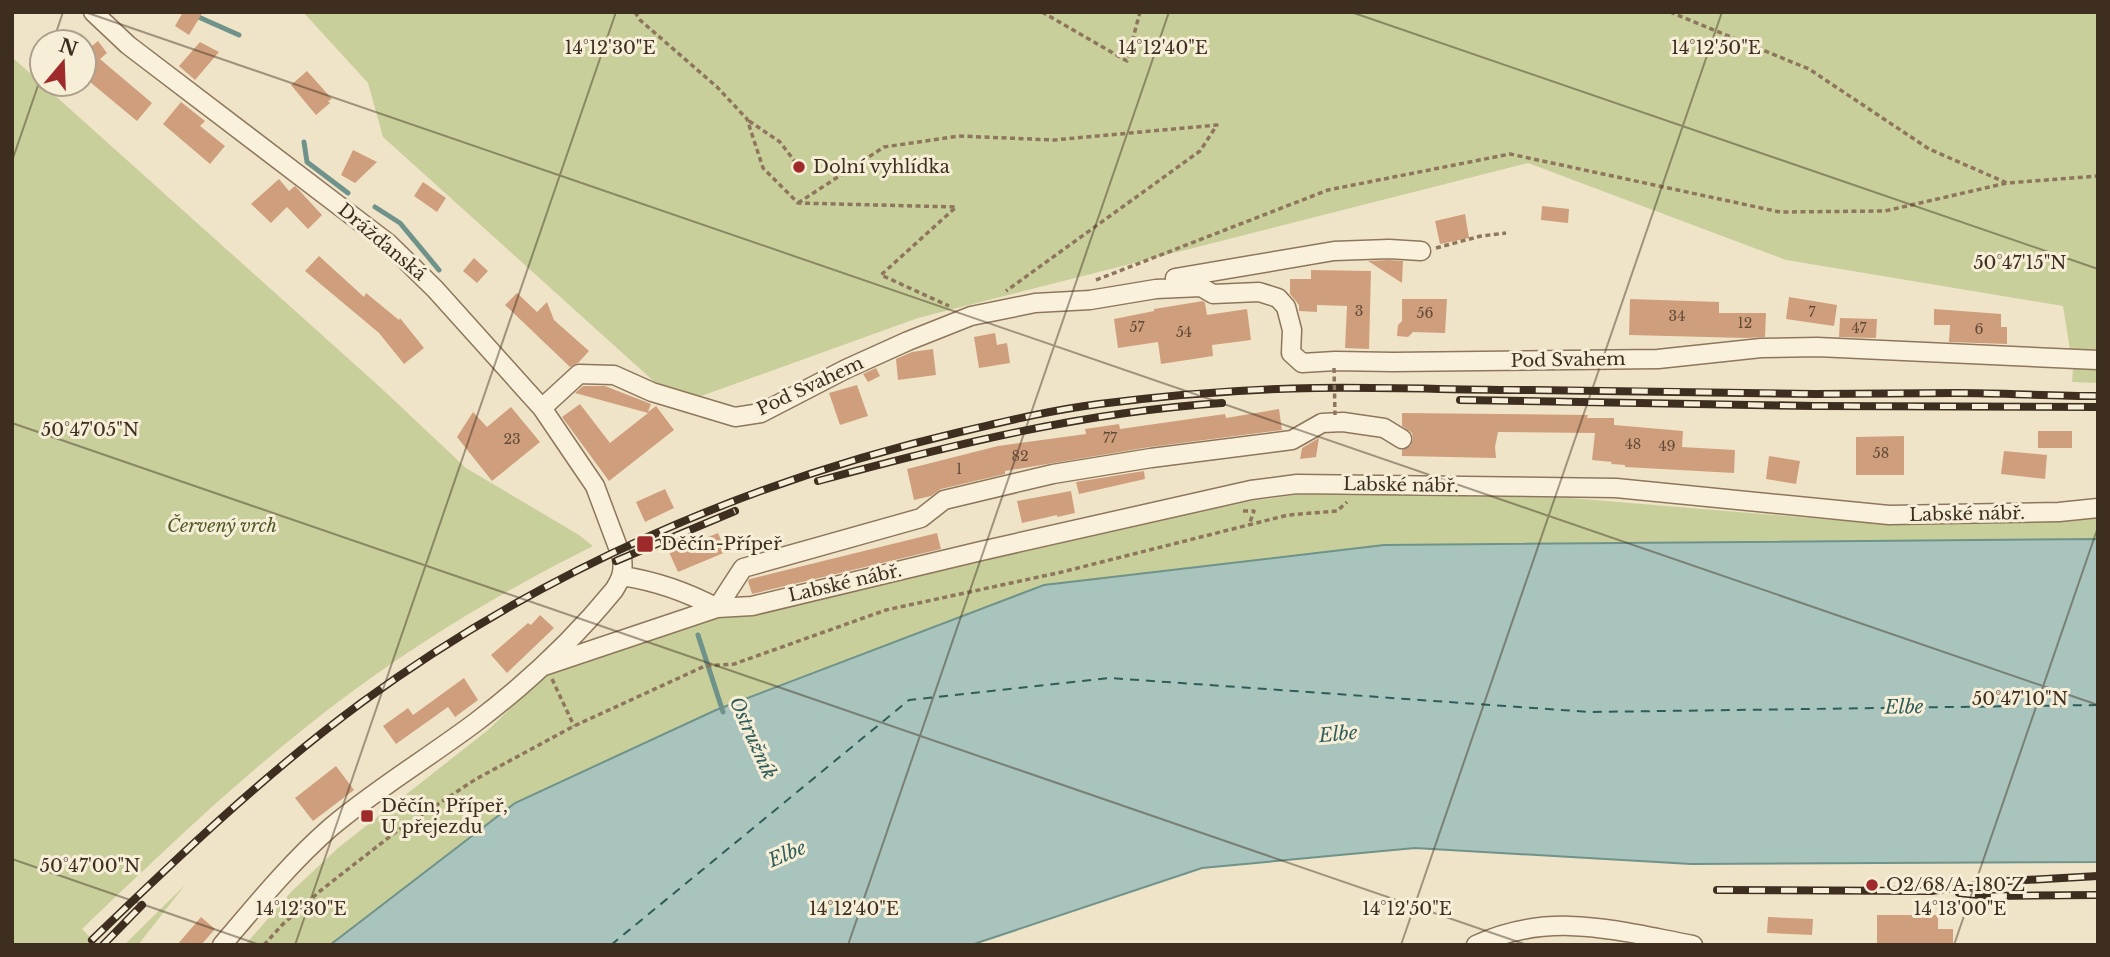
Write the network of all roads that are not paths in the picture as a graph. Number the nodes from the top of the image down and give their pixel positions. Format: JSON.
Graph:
{"nodes":[{"id":1,"x":93,"y":12,"type":"edge"},
{"id":2,"x":1421,"y":251,"type":"road end"},
{"id":3,"x":1088,"y":292,"type":"junction"},
{"id":4,"x":2098,"y":360,"type":"edge"},
{"id":5,"x":541,"y":408,"type":"junction"},
{"id":6,"x":1402,"y":439,"type":"dead end"},
{"id":7,"x":2098,"y":508,"type":"edge"},
{"id":8,"x":622,"y":576,"type":"junction"},
{"id":9,"x":717,"y":608,"type":"junction"},
{"id":10,"x":544,"y":666,"type":"junction"},
{"id":11,"x":222,"y":945,"type":"edge"},
{"id":12,"x":1476,"y":945,"type":"edge"},
{"id":13,"x":1693,"y":945,"type":"edge"}],
"edges":[{"from":1,"to":5,"type":"street","name":"Drážďanská"},
{"from":2,"to":3,"type":"street","name":"Pod Svahem"},
{"from":3,"to":4,"type":"street","name":"Pod Svahem"},
{"from":3,"to":5,"type":"street","name":"Pod Svahem"},
{"from":5,"to":8,"type":"street","name":"Drážďanská"},
{"from":6,"to":9,"type":"street"},
{"from":7,"to":9,"type":"street","name":"Labské nábř."},
{"from":8,"to":9,"type":"street","name":"Labské nábř."},
{"from":8,"to":10,"type":"street","name":"Labské nábř."},
{"from":9,"to":10,"type":"street","name":"Labské nábř."},
{"from":10,"to":11,"type":"street","name":"Labské nábř."},
{"from":12,"to":13,"type":"street"}]}
